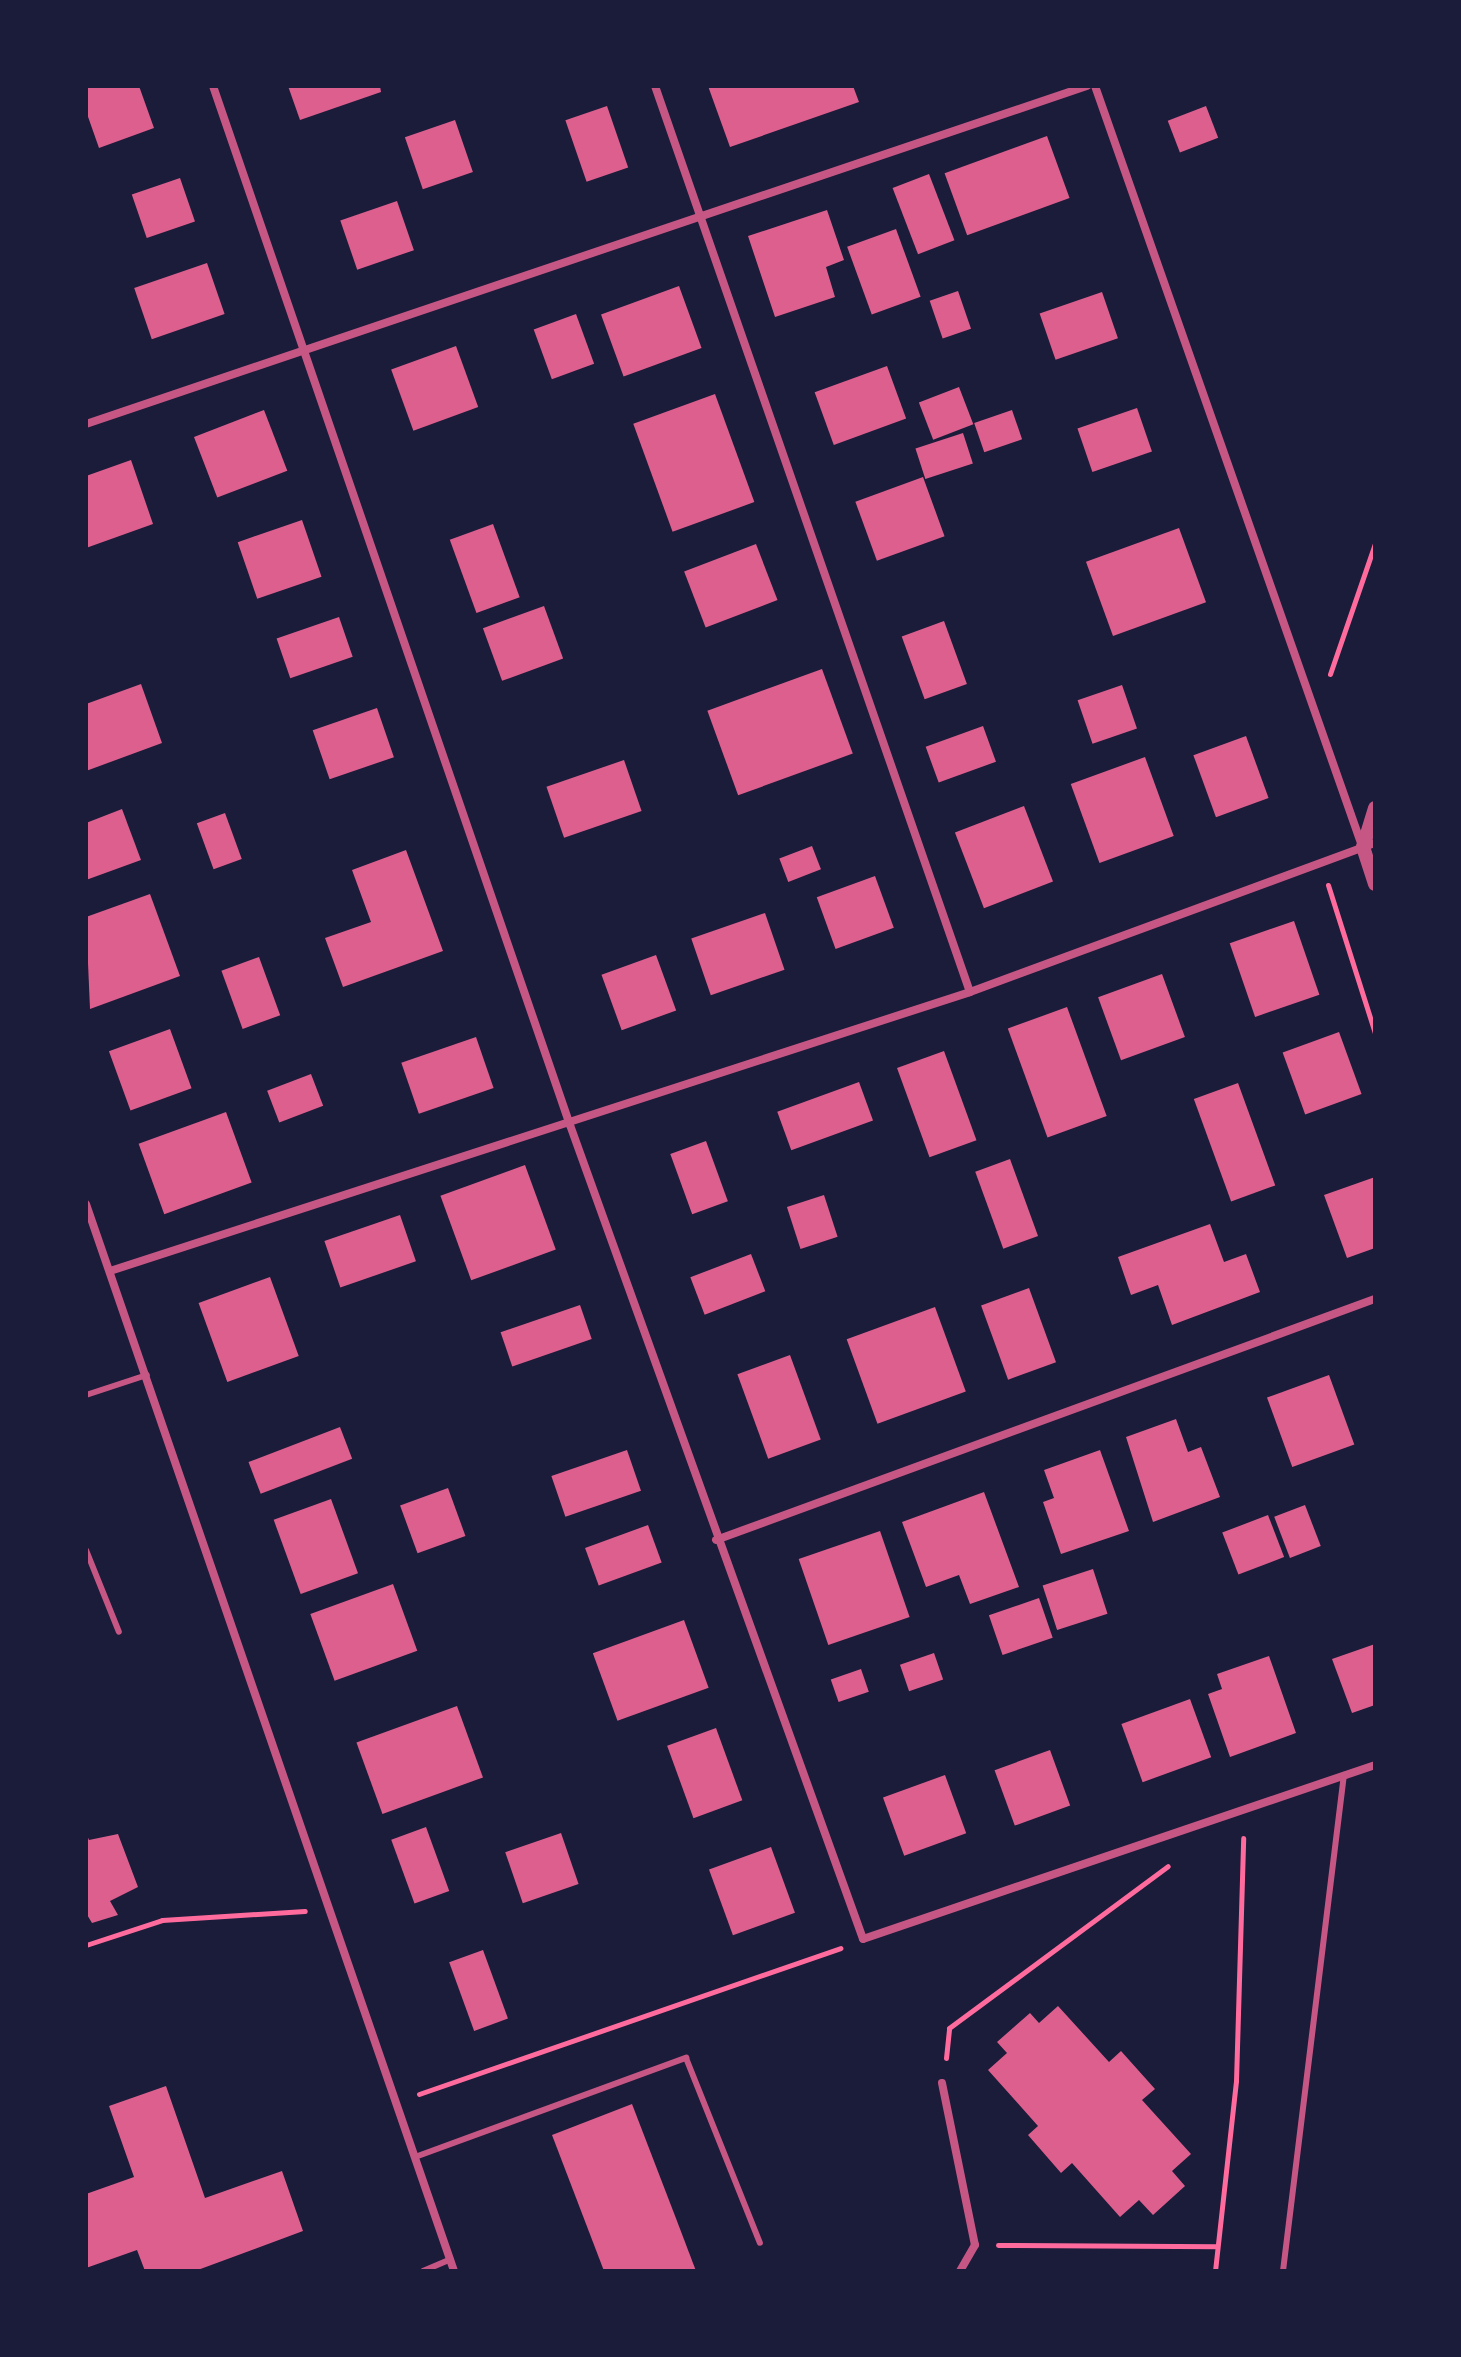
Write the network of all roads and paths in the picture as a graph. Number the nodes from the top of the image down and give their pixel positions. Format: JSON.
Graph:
{"nodes":[{"id":1,"x":213,"y":86,"type":"edge"},
{"id":2,"x":655,"y":86,"type":"edge"},
{"id":3,"x":1087,"y":86,"type":"edge"},
{"id":4,"x":1095,"y":86,"type":"edge"},
{"id":5,"x":702,"y":214,"type":"junction"},
{"id":6,"x":308,"y":350,"type":"junction"},
{"id":7,"x":86,"y":424,"type":"edge"},
{"id":8,"x":1375,"y":543,"type":"edge"},
{"id":9,"x":1317,"y":709,"type":"junction"},
{"id":10,"x":1375,"y":808,"type":"edge"},
{"id":11,"x":1369,"y":845,"type":"edge"},
{"id":12,"x":1321,"y":861,"type":"junction"},
{"id":13,"x":1375,"y":884,"type":"edge"},
{"id":14,"x":970,"y":992,"type":"junction"},
{"id":15,"x":1375,"y":1033,"type":"edge"},
{"id":16,"x":570,"y":1125,"type":"junction"},
{"id":17,"x":86,"y":1204,"type":"edge"},
{"id":18,"x":110,"y":1271,"type":"junction"},
{"id":19,"x":1375,"y":1299,"type":"edge"},
{"id":20,"x":147,"y":1375,"type":"junction"},
{"id":21,"x":86,"y":1395,"type":"edge"},
{"id":22,"x":716,"y":1540,"type":"junction"},
{"id":23,"x":86,"y":1550,"type":"edge"},
{"id":24,"x":119,"y":1632,"type":"dead end"},
{"id":25,"x":1375,"y":1765,"type":"edge"},
{"id":26,"x":1344,"y":1775,"type":"junction"},
{"id":27,"x":1244,"y":1809,"type":"junction"},
{"id":28,"x":1180,"y":1857,"type":"dead end"},
{"id":29,"x":331,"y":1910,"type":"junction"},
{"id":30,"x":863,"y":1939,"type":"junction"},
{"id":31,"x":86,"y":1945,"type":"edge"},
{"id":32,"x":942,"y":2083,"type":"joint"},
{"id":33,"x":395,"y":2102,"type":"junction"},
{"id":34,"x":415,"y":2157,"type":"junction"},
{"id":35,"x":760,"y":2243,"type":"dead end"},
{"id":36,"x":975,"y":2245,"type":"junction"},
{"id":37,"x":1217,"y":2246,"type":"junction"},
{"id":38,"x":451,"y":2259,"type":"junction"},
{"id":39,"x":423,"y":2271,"type":"edge"},
{"id":40,"x":454,"y":2271,"type":"edge"},
{"id":41,"x":960,"y":2271,"type":"edge"},
{"id":42,"x":1215,"y":2271,"type":"edge"},
{"id":43,"x":1283,"y":2271,"type":"edge"}],
"edges":[{"from":1,"to":6,"type":"street"},
{"from":2,"to":5,"type":"street"},
{"from":3,"to":5,"type":"street"},
{"from":4,"to":9,"type":"street"},
{"from":5,"to":6,"type":"street"},
{"from":5,"to":14,"type":"street"},
{"from":6,"to":7,"type":"street"},
{"from":6,"to":16,"type":"street"},
{"from":8,"to":9,"type":"path"},
{"from":9,"to":11,"type":"street"},
{"from":10,"to":11,"type":"street"},
{"from":11,"to":12,"type":"street"},
{"from":11,"to":13,"type":"street"},
{"from":12,"to":14,"type":"street"},
{"from":12,"to":15,"type":"path"},
{"from":14,"to":16,"type":"street"},
{"from":16,"to":18,"type":"street"},
{"from":16,"to":22,"type":"street"},
{"from":17,"to":18,"type":"street"},
{"from":18,"to":20,"type":"street"},
{"from":19,"to":22,"type":"street"},
{"from":20,"to":21,"type":"lane"},
{"from":20,"to":29,"type":"street"},
{"from":22,"to":30,"type":"street"},
{"from":23,"to":24,"type":"lane"},
{"from":25,"to":26,"type":"street"},
{"from":26,"to":27,"type":"street"},
{"from":26,"to":43,"type":"lane"},
{"from":27,"to":30,"type":"street"},
{"from":27,"to":37,"type":"path"},
{"from":28,"to":32,"type":"path"},
{"from":29,"to":31,"type":"path"},
{"from":29,"to":33,"type":"street"},
{"from":30,"to":33,"type":"path"},
{"from":32,"to":36,"type":"street"},
{"from":33,"to":34,"type":"street"},
{"from":34,"to":35,"type":"lane"},
{"from":34,"to":38,"type":"street"},
{"from":36,"to":37,"type":"path"},
{"from":36,"to":41,"type":"street"},
{"from":37,"to":42,"type":"path"},
{"from":38,"to":39,"type":"lane"},
{"from":38,"to":40,"type":"street"}]}
